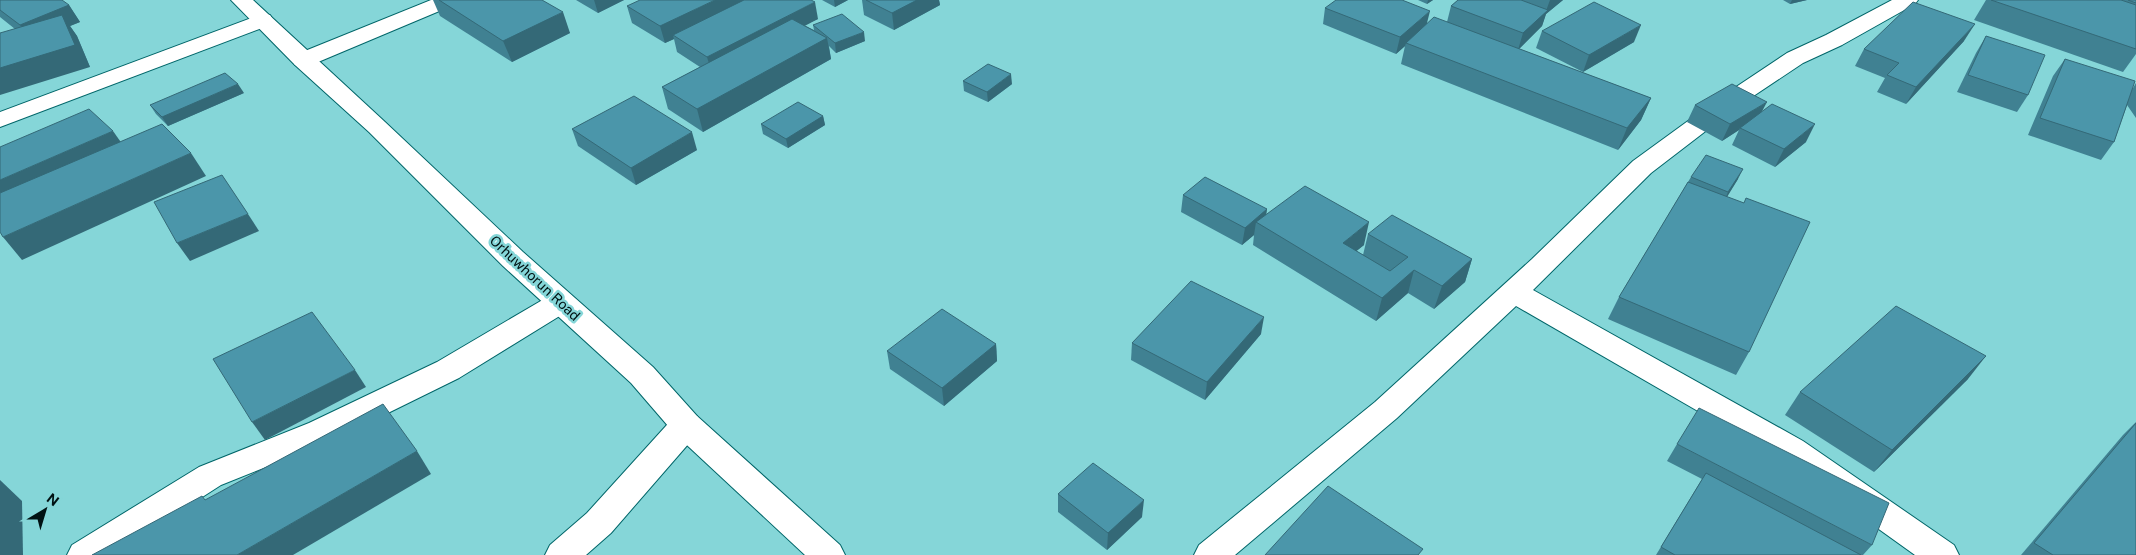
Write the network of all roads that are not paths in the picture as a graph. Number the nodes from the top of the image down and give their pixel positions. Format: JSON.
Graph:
{"nodes":[{"id":1,"x":241,"y":0,"type":"edge"},
{"id":2,"x":449,"y":0,"type":"edge"},
{"id":3,"x":1908,"y":0,"type":"edge"},
{"id":4,"x":262,"y":20,"type":"junction"},
{"id":5,"x":303,"y":60,"type":"junction"},
{"id":6,"x":0,"y":120,"type":"edge"},
{"id":7,"x":1514,"y":292,"type":"junction"},
{"id":8,"x":561,"y":302,"type":"junction"},
{"id":9,"x":686,"y":425,"type":"junction"},
{"id":10,"x":84,"y":555,"type":"edge"},
{"id":11,"x":562,"y":555,"type":"edge"},
{"id":12,"x":828,"y":555,"type":"edge"},
{"id":13,"x":1211,"y":555,"type":"edge"},
{"id":14,"x":1942,"y":555,"type":"edge"}],
"edges":[{"from":1,"to":4,"type":"street","name":"Orhuwhorun Road"},
{"from":2,"to":5,"type":"street"},
{"from":3,"to":7,"type":"street"},
{"from":4,"to":5,"type":"street","name":"Orhuwhorun Road"},
{"from":4,"to":6,"type":"street"},
{"from":5,"to":8,"type":"street","name":"Orhuwhorun Road"},
{"from":7,"to":13,"type":"street"},
{"from":7,"to":14,"type":"street"},
{"from":8,"to":9,"type":"street","name":"Orhuwhorun Road"},
{"from":8,"to":10,"type":"street"},
{"from":9,"to":11,"type":"street"},
{"from":9,"to":12,"type":"street","name":"Orhuwhorun Road"}]}
